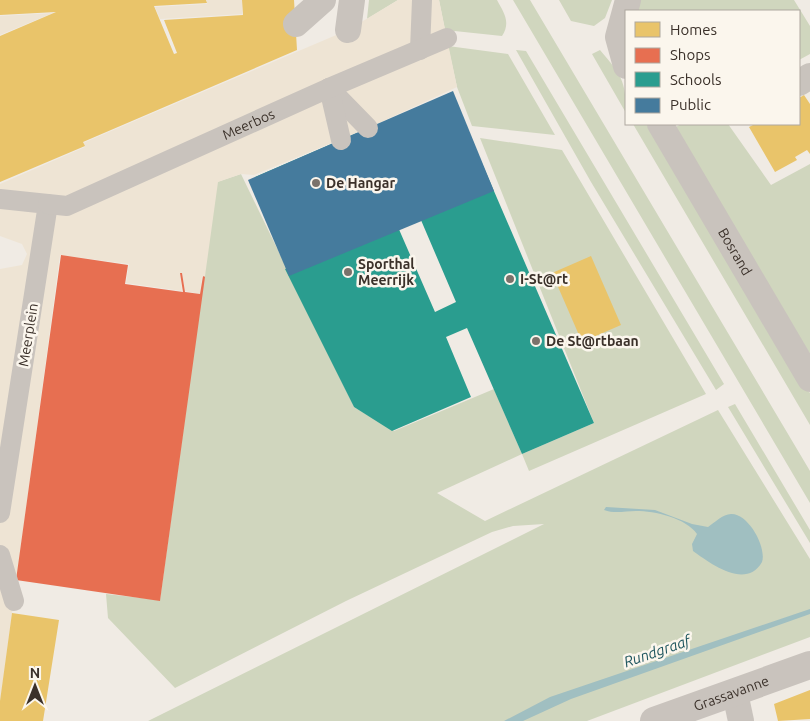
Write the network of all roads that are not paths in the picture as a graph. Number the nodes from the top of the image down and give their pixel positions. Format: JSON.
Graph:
{"nodes":[{"id":1,"x":322,"y":0,"type":"edge"},
{"id":2,"x":352,"y":0,"type":"edge"},
{"id":3,"x":422,"y":0,"type":"edge"},
{"id":4,"x":625,"y":11,"type":"edge"},
{"id":5,"x":296,"y":24,"type":"dead end"},
{"id":6,"x":348,"y":30,"type":"dead end"},
{"id":7,"x":447,"y":38,"type":"dead end"},
{"id":8,"x":420,"y":50,"type":"junction"},
{"id":9,"x":625,"y":62,"type":"edge"},
{"id":10,"x":328,"y":88,"type":"junction"},
{"id":11,"x":661,"y":125,"type":"edge"},
{"id":12,"x":368,"y":128,"type":"dead end"},
{"id":13,"x":341,"y":140,"type":"dead end"},
{"id":14,"x":0,"y":199,"type":"edge"},
{"id":15,"x":48,"y":204,"type":"junction"},
{"id":16,"x":810,"y":379,"type":"edge"},
{"id":17,"x":0,"y":513,"type":"edge"},
{"id":18,"x":0,"y":555,"type":"edge"},
{"id":19,"x":14,"y":601,"type":"dead end"},
{"id":20,"x":810,"y":665,"type":"edge"},
{"id":21,"x":735,"y":693,"type":"junction"},
{"id":22,"x":654,"y":721,"type":"edge"},
{"id":23,"x":741,"y":721,"type":"edge"}],
"edges":[{"from":1,"to":5,"type":"street"},
{"from":2,"to":6,"type":"street"},
{"from":3,"to":8,"type":"street"},
{"from":4,"to":9,"type":"street"},
{"from":7,"to":8,"type":"street","name":"Meerbos"},
{"from":8,"to":10,"type":"street","name":"Meerbos"},
{"from":10,"to":12,"type":"street"},
{"from":10,"to":13,"type":"street"},
{"from":10,"to":15,"type":"street","name":"Meerbos"},
{"from":11,"to":16,"type":"street","name":"Bosrand"},
{"from":14,"to":15,"type":"street"},
{"from":15,"to":17,"type":"street","name":"Meerplein"},
{"from":18,"to":19,"type":"street"},
{"from":20,"to":21,"type":"street","name":"Grassavanne"},
{"from":21,"to":22,"type":"street","name":"Grassavanne"},
{"from":21,"to":23,"type":"street"}]}
